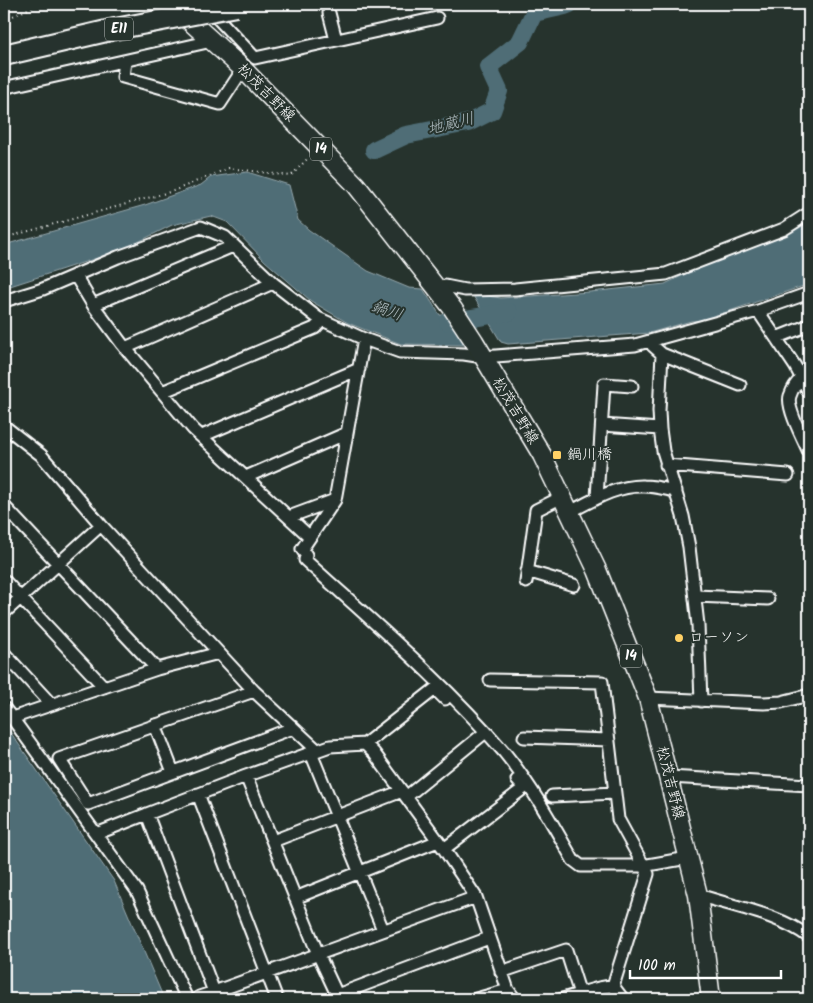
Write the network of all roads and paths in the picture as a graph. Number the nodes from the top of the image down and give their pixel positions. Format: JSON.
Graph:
{"nodes":[{"id":1,"x":40,"y":4,"type":"edge"},
{"id":2,"x":172,"y":4,"type":"edge"},
{"id":3,"x":204,"y":4,"type":"edge"},
{"id":4,"x":236,"y":6,"type":"dead end"},
{"id":5,"x":330,"y":13,"type":"dead end"},
{"id":6,"x":438,"y":18,"type":"dead end"},
{"id":7,"x":4,"y":20,"type":"edge"},
{"id":8,"x":336,"y":40,"type":"junction"},
{"id":9,"x":212,"y":41,"type":"junction"},
{"id":10,"x":4,"y":55,"type":"edge"},
{"id":11,"x":125,"y":60,"type":"junction"},
{"id":12,"x":243,"y":69,"type":"junction"},
{"id":13,"x":7,"y":87,"type":"dead end"},
{"id":14,"x":318,"y":146,"type":"junction"},
{"id":15,"x":809,"y":213,"type":"edge"},
{"id":16,"x":4,"y":238,"type":"edge"},
{"id":17,"x":233,"y":246,"type":"junction"},
{"id":18,"x":75,"y":275,"type":"junction"},
{"id":19,"x":273,"y":283,"type":"junction"},
{"id":20,"x":437,"y":289,"type":"junction"},
{"id":21,"x":809,"y":293,"type":"edge"},
{"id":22,"x":4,"y":301,"type":"edge"},
{"id":23,"x":93,"y":305,"type":"junction"},
{"id":24,"x":758,"y":311,"type":"junction"},
{"id":25,"x":322,"y":320,"type":"junction"},
{"id":26,"x":809,"y":325,"type":"edge"},
{"id":27,"x":776,"y":338,"type":"junction"},
{"id":28,"x":364,"y":339,"type":"junction"},
{"id":29,"x":651,"y":342,"type":"junction"},
{"id":30,"x":125,"y":348,"type":"junction"},
{"id":31,"x":662,"y":354,"type":"junction"},
{"id":32,"x":484,"y":357,"type":"junction"},
{"id":33,"x":359,"y":369,"type":"junction"},
{"id":34,"x":801,"y":379,"type":"junction"},
{"id":35,"x":740,"y":385,"type":"dead end"},
{"id":36,"x":632,"y":386,"type":"dead end"},
{"id":37,"x":162,"y":392,"type":"junction"},
{"id":38,"x":809,"y":392,"type":"edge"},
{"id":39,"x":602,"y":425,"type":"junction"},
{"id":40,"x":4,"y":426,"type":"edge"},
{"id":41,"x":660,"y":430,"type":"junction"},
{"id":42,"x":347,"y":433,"type":"junction"},
{"id":43,"x":202,"y":436,"type":"junction"},
{"id":44,"x":809,"y":452,"type":"edge"},
{"id":45,"x":666,"y":465,"type":"junction"},
{"id":46,"x":788,"y":475,"type":"dead end"},
{"id":47,"x":246,"y":477,"type":"junction"},
{"id":48,"x":676,"y":491,"type":"junction"},
{"id":49,"x":597,"y":498,"type":"junction"},
{"id":50,"x":335,"y":500,"type":"junction"},
{"id":51,"x":566,"y":504,"type":"junction"},
{"id":52,"x":4,"y":506,"type":"edge"},
{"id":53,"x":290,"y":518,"type":"junction"},
{"id":54,"x":101,"y":525,"type":"junction"},
{"id":55,"x":310,"y":537,"type":"junction"},
{"id":56,"x":58,"y":565,"type":"junction"},
{"id":57,"x":4,"y":580,"type":"edge"},
{"id":58,"x":574,"y":585,"type":"dead end"},
{"id":59,"x":696,"y":596,"type":"junction"},
{"id":60,"x":22,"y":597,"type":"junction"},
{"id":61,"x":768,"y":599,"type":"dead end"},
{"id":62,"x":4,"y":613,"type":"edge"},
{"id":63,"x":4,"y":653,"type":"edge"},
{"id":64,"x":219,"y":653,"type":"junction"},
{"id":65,"x":157,"y":669,"type":"junction"},
{"id":66,"x":490,"y":680,"type":"dead end"},
{"id":67,"x":104,"y":687,"type":"junction"},
{"id":68,"x":254,"y":691,"type":"junction"},
{"id":69,"x":809,"y":695,"type":"edge"},
{"id":70,"x":648,"y":698,"type":"junction"},
{"id":71,"x":702,"y":701,"type":"junction"},
{"id":72,"x":52,"y":704,"type":"junction"},
{"id":73,"x":4,"y":708,"type":"edge"},
{"id":74,"x":12,"y":718,"type":"junction"},
{"id":75,"x":155,"y":726,"type":"junction"},
{"id":76,"x":293,"y":728,"type":"junction"},
{"id":77,"x":482,"y":735,"type":"junction"},
{"id":78,"x":524,"y":737,"type":"dead end"},
{"id":79,"x":609,"y":740,"type":"junction"},
{"id":80,"x":365,"y":744,"type":"junction"},
{"id":81,"x":314,"y":752,"type":"junction"},
{"id":82,"x":174,"y":772,"type":"junction"},
{"id":83,"x":246,"y":776,"type":"junction"},
{"id":84,"x":669,"y":778,"type":"junction"},
{"id":85,"x":809,"y":785,"type":"edge"},
{"id":86,"x":198,"y":794,"type":"junction"},
{"id":87,"x":404,"y":794,"type":"junction"},
{"id":88,"x":615,"y":794,"type":"junction"},
{"id":89,"x":552,"y":796,"type":"dead end"},
{"id":90,"x":147,"y":814,"type":"junction"},
{"id":91,"x":338,"y":816,"type":"junction"},
{"id":92,"x":96,"y":834,"type":"junction"},
{"id":93,"x":273,"y":841,"type":"junction"},
{"id":94,"x":441,"y":845,"type":"junction"},
{"id":95,"x":688,"y":858,"type":"junction"},
{"id":96,"x":642,"y":866,"type":"junction"},
{"id":97,"x":358,"y":873,"type":"junction"},
{"id":98,"x":698,"y":895,"type":"junction"},
{"id":99,"x":476,"y":897,"type":"junction"},
{"id":100,"x":296,"y":898,"type":"junction"},
{"id":101,"x":383,"y":930,"type":"junction"},
{"id":102,"x":809,"y":937,"type":"edge"},
{"id":103,"x":489,"y":938,"type":"junction"},
{"id":104,"x":318,"y":954,"type":"junction"},
{"id":105,"x":267,"y":972,"type":"junction"},
{"id":106,"x":502,"y":972,"type":"junction"},
{"id":107,"x":613,"y":986,"type":"junction"},
{"id":108,"x":512,"y":994,"type":"edge"},
{"id":109,"x":580,"y":994,"type":"junction"},
{"id":110,"x":215,"y":996,"type":"edge"},
{"id":111,"x":338,"y":997,"type":"edge"},
{"id":112,"x":199,"y":998,"type":"dead end"},
{"id":113,"x":187,"y":999,"type":"edge"},
{"id":114,"x":277,"y":999,"type":"edge"},
{"id":115,"x":476,"y":999,"type":"edge"},
{"id":116,"x":562,"y":999,"type":"edge"},
{"id":117,"x":623,"y":999,"type":"edge"},
{"id":118,"x":711,"y":999,"type":"edge"}],
"edges":[{"from":1,"to":7,"type":"path"},
{"from":2,"to":9,"type":"main road","name":"松茂吉野線","number":"14"},
{"from":3,"to":8,"type":"street"},
{"from":4,"to":10,"type":"highway","number":"E11","bridge":true},
{"from":5,"to":8,"type":"street"},
{"from":6,"to":8,"type":"street"},
{"from":9,"to":11,"type":"street"},
{"from":9,"to":12,"type":"main road","name":"松茂吉野線","number":"14"},
{"from":11,"to":12,"type":"street"},
{"from":11,"to":13,"type":"street"},
{"from":12,"to":14,"type":"main road","name":"松茂吉野線","number":"14"},
{"from":14,"to":16,"type":"path"},
{"from":14,"to":20,"type":"main road","name":"松茂吉野線","number":"14"},
{"from":15,"to":20,"type":"street"},
{"from":17,"to":18,"type":"street"},
{"from":17,"to":19,"type":"street"},
{"from":17,"to":23,"type":"street"},
{"from":18,"to":22,"type":"street"},
{"from":18,"to":23,"type":"street"},
{"from":19,"to":25,"type":"street"},
{"from":19,"to":30,"type":"street"},
{"from":20,"to":32,"type":"main road","name":"松茂吉野線","number":"14"},
{"from":21,"to":24,"type":"street"},
{"from":23,"to":30,"type":"street"},
{"from":24,"to":27,"type":"street"},
{"from":24,"to":29,"type":"street"},
{"from":25,"to":28,"type":"street"},
{"from":25,"to":37,"type":"street"},
{"from":26,"to":27,"type":"street"},
{"from":27,"to":34,"type":"street"},
{"from":28,"to":32,"type":"street"},
{"from":28,"to":33,"type":"street"},
{"from":29,"to":31,"type":"street"},
{"from":29,"to":32,"type":"street"},
{"from":30,"to":37,"type":"street"},
{"from":31,"to":35,"type":"street"},
{"from":31,"to":41,"type":"street"},
{"from":32,"to":51,"type":"main road","name":"松茂吉野線","number":"14"},
{"from":33,"to":42,"type":"street"},
{"from":33,"to":43,"type":"street"},
{"from":34,"to":38,"type":"street"},
{"from":34,"to":44,"type":"street"},
{"from":36,"to":39,"type":"street"},
{"from":37,"to":43,"type":"street"},
{"from":39,"to":41,"type":"street"},
{"from":39,"to":49,"type":"street"},
{"from":40,"to":54,"type":"street"},
{"from":41,"to":45,"type":"street"},
{"from":42,"to":47,"type":"street"},
{"from":42,"to":50,"type":"street"},
{"from":43,"to":47,"type":"street"},
{"from":45,"to":46,"type":"street"},
{"from":45,"to":48,"type":"street"},
{"from":47,"to":53,"type":"street"},
{"from":48,"to":49,"type":"street"},
{"from":48,"to":59,"type":"street"},
{"from":49,"to":51,"type":"street"},
{"from":50,"to":53,"type":"street"},
{"from":50,"to":55,"type":"street"},
{"from":51,"to":58,"type":"street"},
{"from":51,"to":70,"type":"main road","name":"松茂吉野線","number":"14"},
{"from":52,"to":56,"type":"street"},
{"from":53,"to":55,"type":"street"},
{"from":54,"to":56,"type":"street"},
{"from":54,"to":64,"type":"street"},
{"from":55,"to":96,"type":"street"},
{"from":56,"to":60,"type":"street"},
{"from":56,"to":65,"type":"street"},
{"from":57,"to":60,"type":"street"},
{"from":59,"to":61,"type":"street"},
{"from":59,"to":71,"type":"street"},
{"from":60,"to":62,"type":"street"},
{"from":60,"to":67,"type":"street"},
{"from":63,"to":72,"type":"street"},
{"from":64,"to":65,"type":"street"},
{"from":64,"to":68,"type":"street"},
{"from":65,"to":67,"type":"street"},
{"from":66,"to":79,"type":"street"},
{"from":67,"to":72,"type":"street"},
{"from":68,"to":75,"type":"street"},
{"from":68,"to":76,"type":"street"},
{"from":69,"to":71,"type":"street"},
{"from":70,"to":71,"type":"street"},
{"from":70,"to":84,"type":"main road","name":"松茂吉野線","number":"14"},
{"from":72,"to":74,"type":"street"},
{"from":73,"to":74,"type":"street"},
{"from":74,"to":92,"type":"street"},
{"from":75,"to":82,"type":"street"},
{"from":75,"to":82,"type":"street"},
{"from":76,"to":81,"type":"street"},
{"from":76,"to":82,"type":"street"},
{"from":77,"to":80,"type":"street"},
{"from":77,"to":87,"type":"street"},
{"from":77,"to":94,"type":"street"},
{"from":78,"to":79,"type":"street"},
{"from":79,"to":88,"type":"street"},
{"from":80,"to":81,"type":"street"},
{"from":80,"to":87,"type":"street"},
{"from":81,"to":83,"type":"street"},
{"from":81,"to":91,"type":"street"},
{"from":83,"to":86,"type":"street"},
{"from":83,"to":93,"type":"street"},
{"from":84,"to":85,"type":"street"},
{"from":84,"to":95,"type":"main road","name":"松茂吉野線","number":"14"},
{"from":86,"to":90,"type":"street"},
{"from":86,"to":105,"type":"street"},
{"from":87,"to":91,"type":"street"},
{"from":87,"to":94,"type":"street"},
{"from":88,"to":89,"type":"street"},
{"from":88,"to":96,"type":"street"},
{"from":90,"to":92,"type":"street"},
{"from":90,"to":110,"type":"street"},
{"from":91,"to":93,"type":"street"},
{"from":91,"to":97,"type":"street"},
{"from":92,"to":113,"type":"street"},
{"from":93,"to":100,"type":"street"},
{"from":94,"to":97,"type":"street"},
{"from":94,"to":99,"type":"street"},
{"from":95,"to":96,"type":"street"},
{"from":95,"to":98,"type":"main road","name":"松茂吉野線","number":"14"},
{"from":96,"to":107,"type":"street"},
{"from":97,"to":100,"type":"street"},
{"from":97,"to":101,"type":"street"},
{"from":98,"to":102,"type":"street"},
{"from":98,"to":118,"type":"main road","name":"松茂吉野線","number":"14"},
{"from":99,"to":101,"type":"street"},
{"from":99,"to":103,"type":"street"},
{"from":100,"to":104,"type":"street"},
{"from":101,"to":104,"type":"street"},
{"from":103,"to":106,"type":"street"},
{"from":103,"to":111,"type":"street"},
{"from":104,"to":105,"type":"street"},
{"from":104,"to":111,"type":"street"},
{"from":105,"to":110,"type":"street"},
{"from":105,"to":114,"type":"street"},
{"from":106,"to":108,"type":"street"},
{"from":106,"to":109,"type":"street"},
{"from":107,"to":109,"type":"street"},
{"from":107,"to":117,"type":"street"},
{"from":108,"to":115,"type":"street"},
{"from":109,"to":116,"type":"street"},
{"from":110,"to":112,"type":"street"}]}
